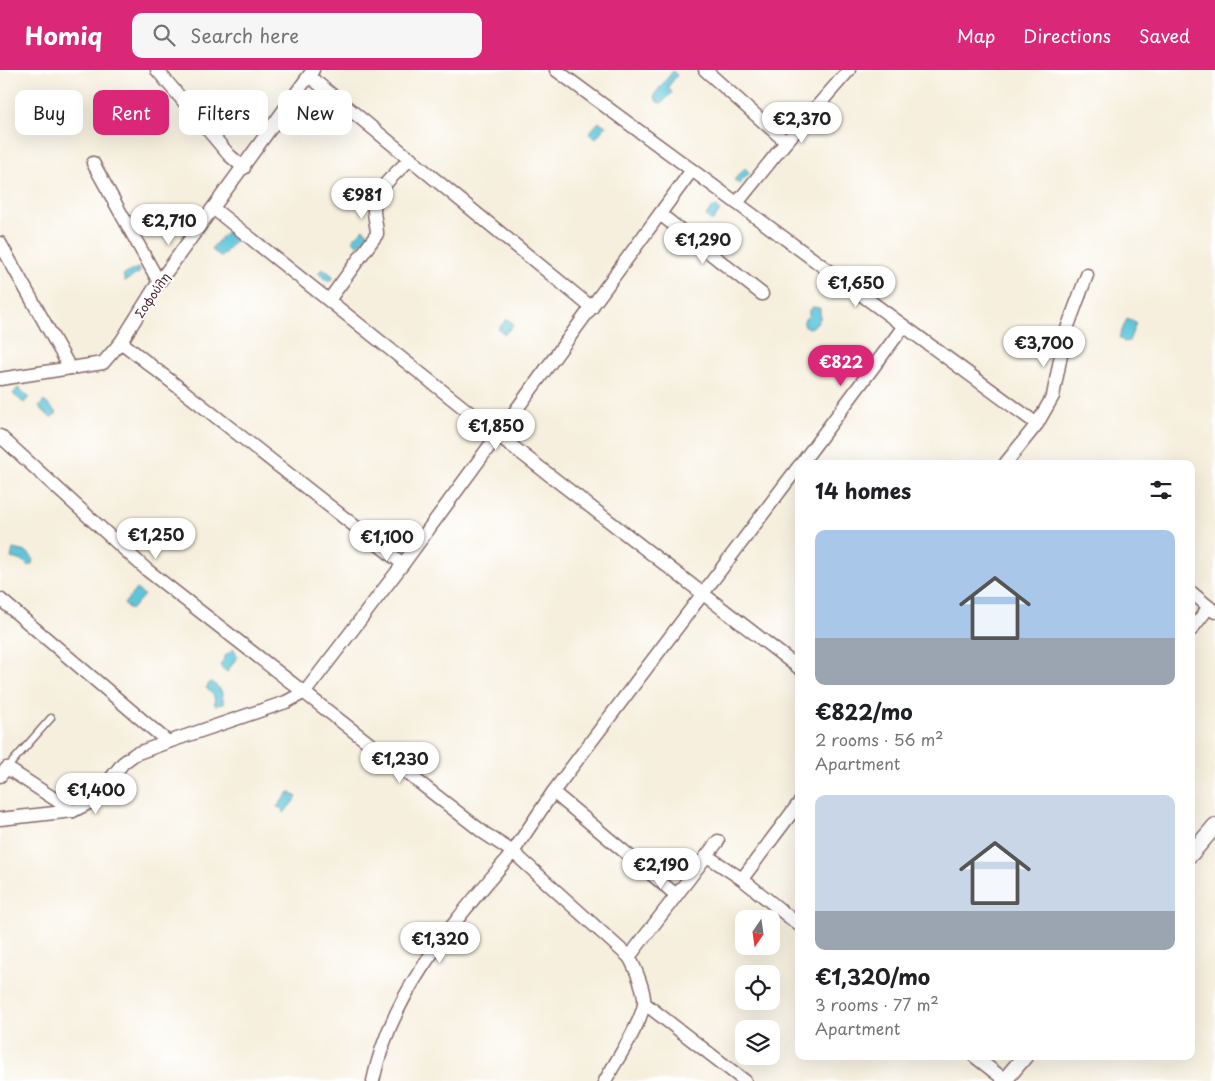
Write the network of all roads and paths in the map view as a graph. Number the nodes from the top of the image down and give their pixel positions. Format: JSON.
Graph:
{"nodes":[{"id":1,"x":157,"y":70,"type":"edge"},
{"id":2,"x":556,"y":70,"type":"edge"},
{"id":3,"x":705,"y":70,"type":"edge"},
{"id":4,"x":849,"y":70,"type":"edge"},
{"id":5,"x":311,"y":73,"type":"edge"},
{"id":6,"x":786,"y":142,"type":"junction"},
{"id":7,"x":411,"y":158,"type":"junction"},
{"id":8,"x":93,"y":163,"type":"dead end"},
{"id":9,"x":244,"y":168,"type":"junction"},
{"id":10,"x":692,"y":170,"type":"junction"},
{"id":11,"x":737,"y":203,"type":"junction"},
{"id":12,"x":214,"y":209,"type":"junction"},
{"id":13,"x":660,"y":214,"type":"junction"},
{"id":14,"x":0,"y":243,"type":"edge"},
{"id":15,"x":1087,"y":275,"type":"dead end"},
{"id":16,"x":159,"y":282,"type":"junction"},
{"id":17,"x":762,"y":294,"type":"dead end"},
{"id":18,"x":329,"y":300,"type":"junction"},
{"id":19,"x":592,"y":308,"type":"junction"},
{"id":20,"x":904,"y":326,"type":"junction"},
{"id":21,"x":121,"y":342,"type":"junction"},
{"id":22,"x":70,"y":368,"type":"junction"},
{"id":23,"x":0,"y":379,"type":"edge"},
{"id":24,"x":1036,"y":424,"type":"junction"},
{"id":25,"x":0,"y":436,"type":"edge"},
{"id":26,"x":498,"y":436,"type":"junction"},
{"id":27,"x":804,"y":460,"type":"edge"},
{"id":28,"x":1008,"y":460,"type":"edge"},
{"id":29,"x":795,"y":472,"type":"edge"},
{"id":30,"x":403,"y":564,"type":"junction"},
{"id":31,"x":702,"y":594,"type":"junction"},
{"id":32,"x":1195,"y":595,"type":"edge"},
{"id":33,"x":0,"y":599,"type":"edge"},
{"id":34,"x":1212,"y":609,"type":"edge"},
{"id":35,"x":1195,"y":626,"type":"edge"},
{"id":36,"x":795,"y":665,"type":"edge"},
{"id":37,"x":305,"y":692,"type":"junction"},
{"id":38,"x":51,"y":718,"type":"dead end"},
{"id":39,"x":168,"y":742,"type":"junction"},
{"id":40,"x":4,"y":772,"type":"edge"},
{"id":41,"x":553,"y":792,"type":"junction"},
{"id":42,"x":795,"y":808,"type":"edge"},
{"id":43,"x":73,"y":811,"type":"junction"},
{"id":44,"x":0,"y":819,"type":"edge"},
{"id":45,"x":1215,"y":826,"type":"edge"},
{"id":46,"x":718,"y":841,"type":"dead end"},
{"id":47,"x":1195,"y":849,"type":"edge"},
{"id":48,"x":513,"y":852,"type":"junction"},
{"id":49,"x":707,"y":856,"type":"junction"},
{"id":50,"x":742,"y":878,"type":"junction"},
{"id":51,"x":675,"y":894,"type":"junction"},
{"id":52,"x":795,"y":922,"type":"edge"},
{"id":53,"x":629,"y":957,"type":"junction"},
{"id":54,"x":644,"y":1003,"type":"junction"},
{"id":55,"x":979,"y":1060,"type":"edge"},
{"id":56,"x":1022,"y":1060,"type":"edge"},
{"id":57,"x":1005,"y":1080,"type":"edge"},
{"id":58,"x":373,"y":1081,"type":"edge"},
{"id":59,"x":605,"y":1081,"type":"edge"},
{"id":60,"x":745,"y":1081,"type":"edge"}],
"edges":[{"from":1,"to":9,"type":"street"},
{"from":2,"to":10,"type":"street"},
{"from":3,"to":6,"type":"street"},
{"from":4,"to":6,"type":"street"},
{"from":5,"to":7,"type":"street"},
{"from":5,"to":9,"type":"street","name":"Σοφούλη"},
{"from":6,"to":11,"type":"street"},
{"from":7,"to":18,"type":"street"},
{"from":7,"to":19,"type":"street"},
{"from":8,"to":16,"type":"street"},
{"from":9,"to":12,"type":"street","name":"Σοφούλη"},
{"from":10,"to":11,"type":"street"},
{"from":10,"to":13,"type":"street"},
{"from":11,"to":20,"type":"street"},
{"from":12,"to":16,"type":"street","name":"Σοφούλη"},
{"from":12,"to":18,"type":"street"},
{"from":13,"to":17,"type":"street"},
{"from":13,"to":19,"type":"street"},
{"from":14,"to":22,"type":"street"},
{"from":15,"to":24,"type":"street"},
{"from":16,"to":21,"type":"street","name":"Σοφούλη"},
{"from":18,"to":26,"type":"street"},
{"from":19,"to":26,"type":"street"},
{"from":20,"to":24,"type":"street"},
{"from":20,"to":27,"type":"street"},
{"from":21,"to":22,"type":"street","name":"Σοφούλη"},
{"from":21,"to":30,"type":"street"},
{"from":22,"to":23,"type":"street","name":"Σοφούλη"},
{"from":24,"to":28,"type":"street"},
{"from":25,"to":37,"type":"street"},
{"from":26,"to":30,"type":"street"},
{"from":26,"to":31,"type":"street"},
{"from":29,"to":31,"type":"street"},
{"from":30,"to":37,"type":"street"},
{"from":31,"to":36,"type":"street"},
{"from":31,"to":41,"type":"street"},
{"from":32,"to":34,"type":"street"},
{"from":33,"to":39,"type":"street"},
{"from":34,"to":35,"type":"street"},
{"from":37,"to":39,"type":"street"},
{"from":37,"to":48,"type":"street"},
{"from":38,"to":40,"type":"lane"},
{"from":39,"to":43,"type":"street"},
{"from":40,"to":43,"type":"street"},
{"from":41,"to":48,"type":"street"},
{"from":41,"to":51,"type":"street"},
{"from":42,"to":50,"type":"street"},
{"from":43,"to":44,"type":"street"},
{"from":45,"to":47,"type":"street"},
{"from":46,"to":49,"type":"street"},
{"from":48,"to":53,"type":"street"},
{"from":48,"to":58,"type":"street"},
{"from":49,"to":50,"type":"street"},
{"from":49,"to":51,"type":"street"},
{"from":50,"to":52,"type":"street"},
{"from":51,"to":53,"type":"street"},
{"from":53,"to":54,"type":"street"},
{"from":54,"to":59,"type":"street"},
{"from":54,"to":60,"type":"street"},
{"from":55,"to":57,"type":"street"},
{"from":56,"to":57,"type":"street"}]}
